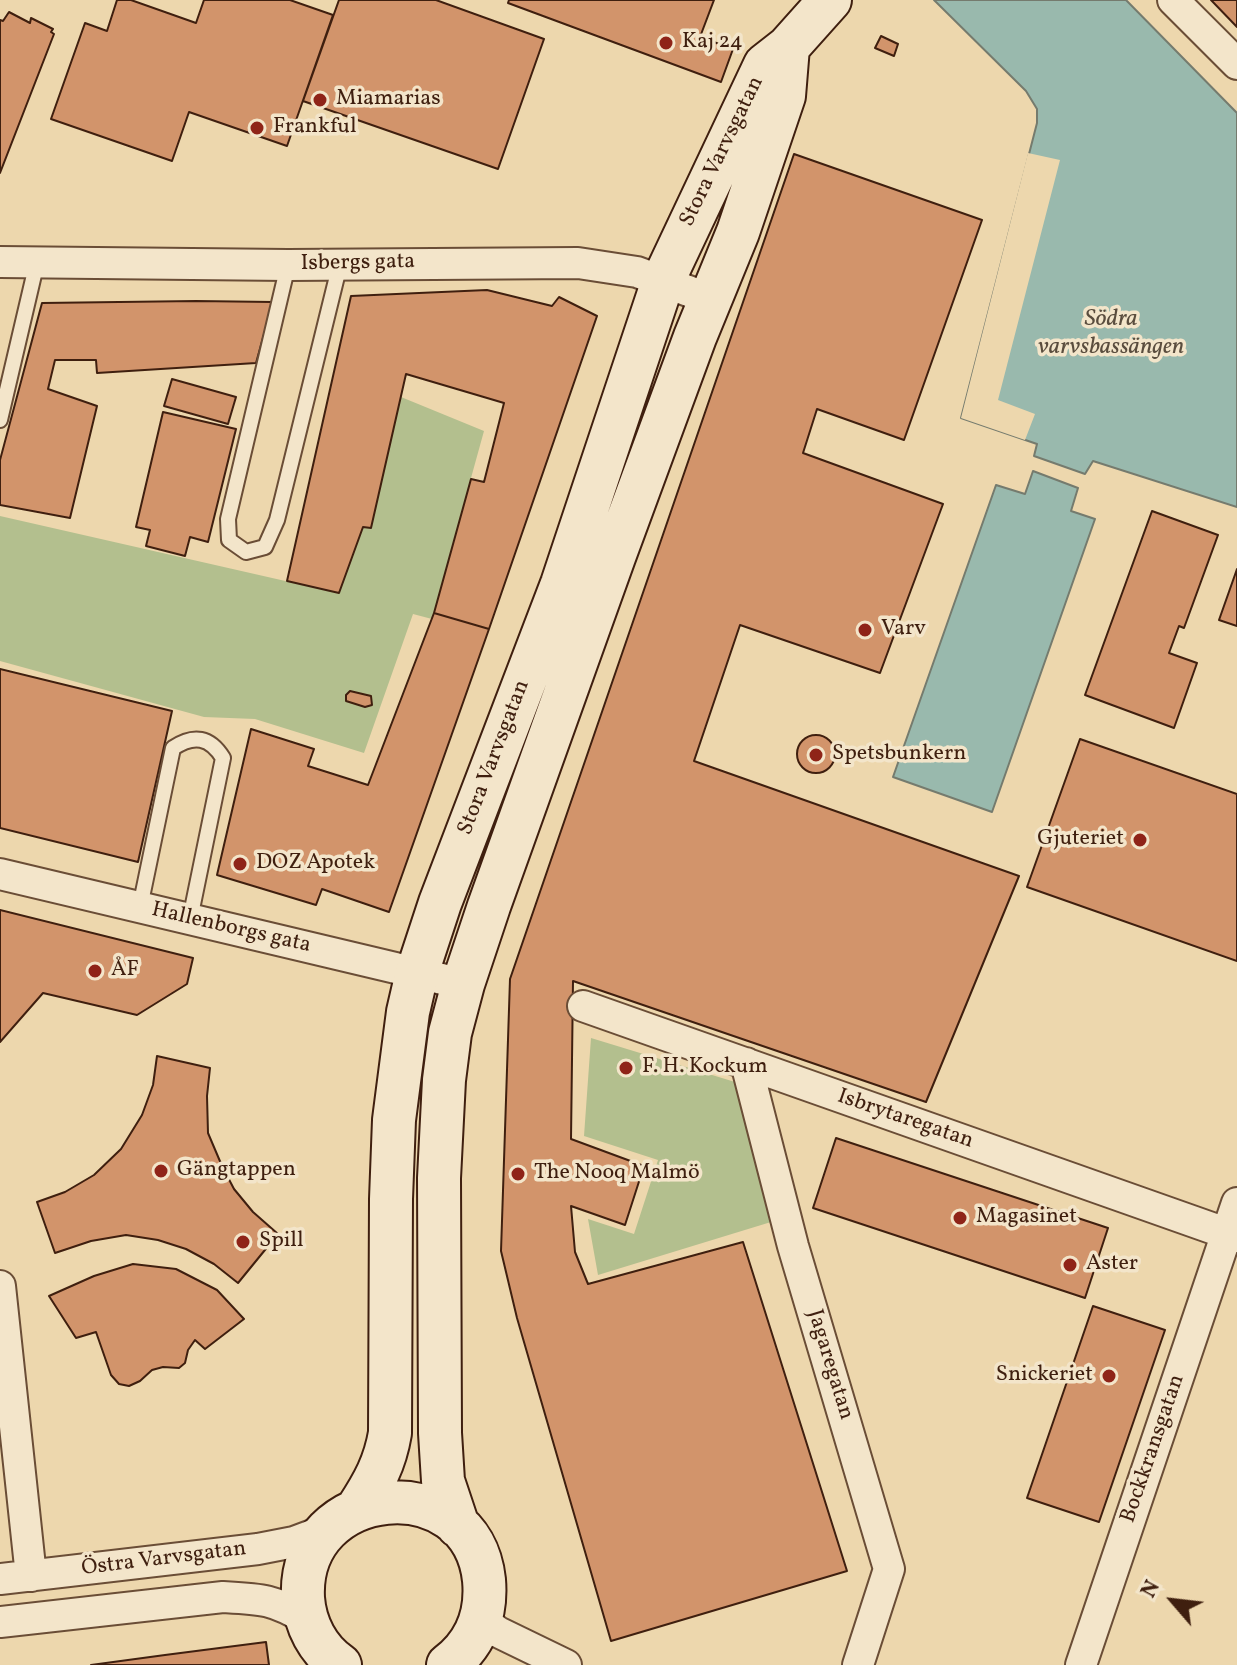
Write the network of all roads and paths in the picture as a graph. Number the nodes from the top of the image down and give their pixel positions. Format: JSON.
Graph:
{"nodes":[{"id":1,"x":830,"y":0,"type":"edge"},
{"id":2,"x":1173,"y":0,"type":"edge"},
{"id":3,"x":788,"y":47,"type":"junction"},
{"id":4,"x":1237,"y":64,"type":"edge"},
{"id":5,"x":0,"y":262,"type":"edge"},
{"id":6,"x":37,"y":262,"type":"junction"},
{"id":7,"x":340,"y":263,"type":"junction"},
{"id":8,"x":288,"y":265,"type":"junction"},
{"id":9,"x":663,"y":281,"type":"junction"},
{"id":10,"x":710,"y":299,"type":"junction"},
{"id":11,"x":0,"y":420,"type":"edge"},
{"id":12,"x":0,"y":874,"type":"edge"},
{"id":13,"x":140,"y":907,"type":"junction"},
{"id":14,"x":190,"y":919,"type":"junction"},
{"id":15,"x":417,"y":973,"type":"junction"},
{"id":16,"x":463,"y":984,"type":"junction"},
{"id":17,"x":583,"y":1006,"type":"dead end"},
{"id":18,"x":746,"y":1063,"type":"junction"},
{"id":19,"x":1237,"y":1203,"type":"edge"},
{"id":20,"x":1232,"y":1235,"type":"edge"},
{"id":21,"x":0,"y":1286,"type":"edge"},
{"id":22,"x":342,"y":1520,"type":"junction"},
{"id":23,"x":458,"y":1526,"type":"junction"},
{"id":24,"x":31,"y":1576,"type":"junction"},
{"id":25,"x":0,"y":1579,"type":"edge"},
{"id":26,"x":306,"y":1619,"type":"junction"},
{"id":27,"x":482,"y":1620,"type":"junction"},
{"id":28,"x":0,"y":1622,"type":"edge"},
{"id":29,"x":340,"y":1665,"type":"edge"},
{"id":30,"x":448,"y":1665,"type":"edge"},
{"id":31,"x":566,"y":1665,"type":"edge"},
{"id":32,"x":858,"y":1665,"type":"edge"},
{"id":33,"x":1081,"y":1665,"type":"edge"}],
"edges":[{"from":1,"to":3,"type":"street","name":"Stora Varvsgatan"},
{"from":2,"to":4,"type":"street"},
{"from":3,"to":9,"type":"street","name":"Stora Varvsgatan"},
{"from":3,"to":10,"type":"street","name":"Stora Varvsgatan"},
{"from":5,"to":6,"type":"street","name":"Isbergs gata"},
{"from":6,"to":8,"type":"street","name":"Isbergs gata"},
{"from":6,"to":11,"type":"lane"},
{"from":7,"to":8,"type":"street","name":"Isbergs gata"},
{"from":7,"to":8,"type":"lane"},
{"from":7,"to":9,"type":"street","name":"Isbergs gata"},
{"from":9,"to":10,"type":"street","name":"Isbergs gata"},
{"from":9,"to":15,"type":"street","name":"Stora Varvsgatan"},
{"from":10,"to":16,"type":"street","name":"Stora Varvsgatan"},
{"from":12,"to":13,"type":"street","name":"Hallenborgs gata"},
{"from":13,"to":14,"type":"street","name":"Hallenborgs gata"},
{"from":13,"to":14,"type":"lane"},
{"from":14,"to":15,"type":"street","name":"Hallenborgs gata"},
{"from":15,"to":16,"type":"street","name":"Hallenborgs gata"},
{"from":15,"to":22,"type":"street","name":"Stora Varvsgatan"},
{"from":16,"to":23,"type":"street","name":"Stora Varvsgatan"},
{"from":17,"to":18,"type":"street","name":"Isbrytaregatan"},
{"from":18,"to":20,"type":"street","name":"Isbrytaregatan"},
{"from":18,"to":32,"type":"street","name":"Jagaregatan"},
{"from":19,"to":20,"type":"street","name":"Bockkransgatan"},
{"from":20,"to":33,"type":"street","name":"Bockkransgatan"},
{"from":21,"to":24,"type":"street"},
{"from":22,"to":23,"type":"street","name":"Stora Varvsgatan"},
{"from":22,"to":24,"type":"street","name":"Östra Varvsgatan"},
{"from":22,"to":26,"type":"street","name":"Stora Varvsgatan"},
{"from":23,"to":27,"type":"street","name":"Stora Varvsgatan"},
{"from":24,"to":25,"type":"street","name":"Östra Varvsgatan"},
{"from":26,"to":28,"type":"street","name":"Östra Varvsgatan"},
{"from":26,"to":29,"type":"street","name":"Stora Varvsgatan"},
{"from":27,"to":30,"type":"street","name":"Stora Varvsgatan"},
{"from":27,"to":31,"type":"street"}]}
